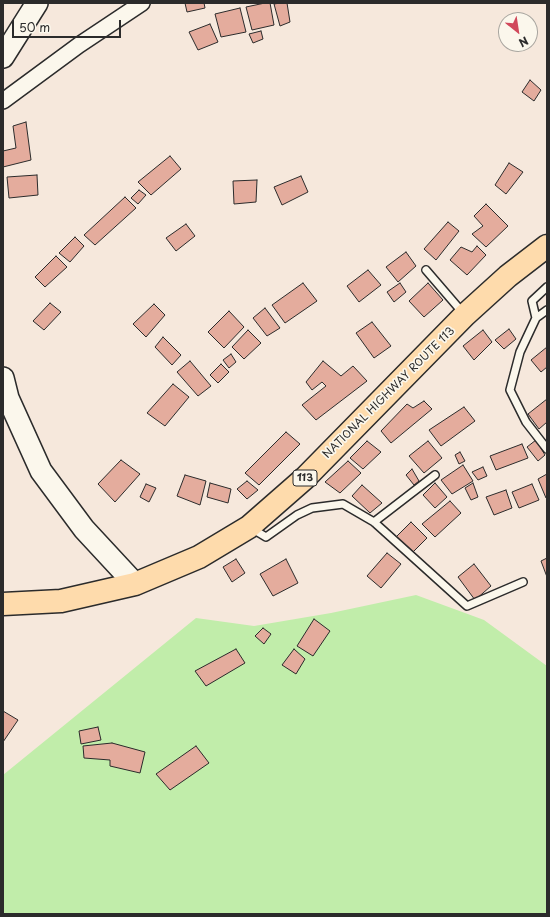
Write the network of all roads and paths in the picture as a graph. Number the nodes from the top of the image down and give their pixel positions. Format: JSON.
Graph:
{"nodes":[{"id":1,"x":37,"y":3,"type":"edge"},
{"id":2,"x":142,"y":3,"type":"edge"},
{"id":3,"x":3,"y":57,"type":"edge"},
{"id":4,"x":3,"y":101,"type":"edge"},
{"id":5,"x":547,"y":246,"type":"edge"},
{"id":6,"x":426,"y":270,"type":"dead end"},
{"id":7,"x":547,"y":287,"type":"edge"},
{"id":8,"x":547,"y":310,"type":"edge"},
{"id":9,"x":465,"y":315,"type":"junction"},
{"id":10,"x":536,"y":318,"type":"junction"},
{"id":11,"x":3,"y":378,"type":"edge"},
{"id":12,"x":547,"y":449,"type":"edge"},
{"id":13,"x":436,"y":475,"type":"dead end"},
{"id":14,"x":374,"y":522,"type":"junction"},
{"id":15,"x":249,"y":527,"type":"junction"},
{"id":16,"x":524,"y":582,"type":"dead end"},
{"id":17,"x":135,"y":584,"type":"junction"},
{"id":18,"x":3,"y":604,"type":"edge"}],
"edges":[{"from":1,"to":3,"type":"street"},
{"from":2,"to":4,"type":"street"},
{"from":5,"to":9,"type":"highway","name":"NATIONAL HIGHWAY ROUTE 113","number":"113"},
{"from":6,"to":9,"type":"lane"},
{"from":7,"to":10,"type":"lane"},
{"from":8,"to":10,"type":"lane"},
{"from":9,"to":15,"type":"highway","name":"NATIONAL HIGHWAY ROUTE 113","number":"113"},
{"from":10,"to":12,"type":"lane"},
{"from":11,"to":17,"type":"street"},
{"from":13,"to":14,"type":"lane"},
{"from":14,"to":15,"type":"lane"},
{"from":14,"to":16,"type":"lane"},
{"from":15,"to":17,"type":"highway","name":"NATIONAL HIGHWAY ROUTE 113","number":"113"},
{"from":17,"to":18,"type":"highway","name":"NATIONAL HIGHWAY ROUTE 113","number":"113"}]}
